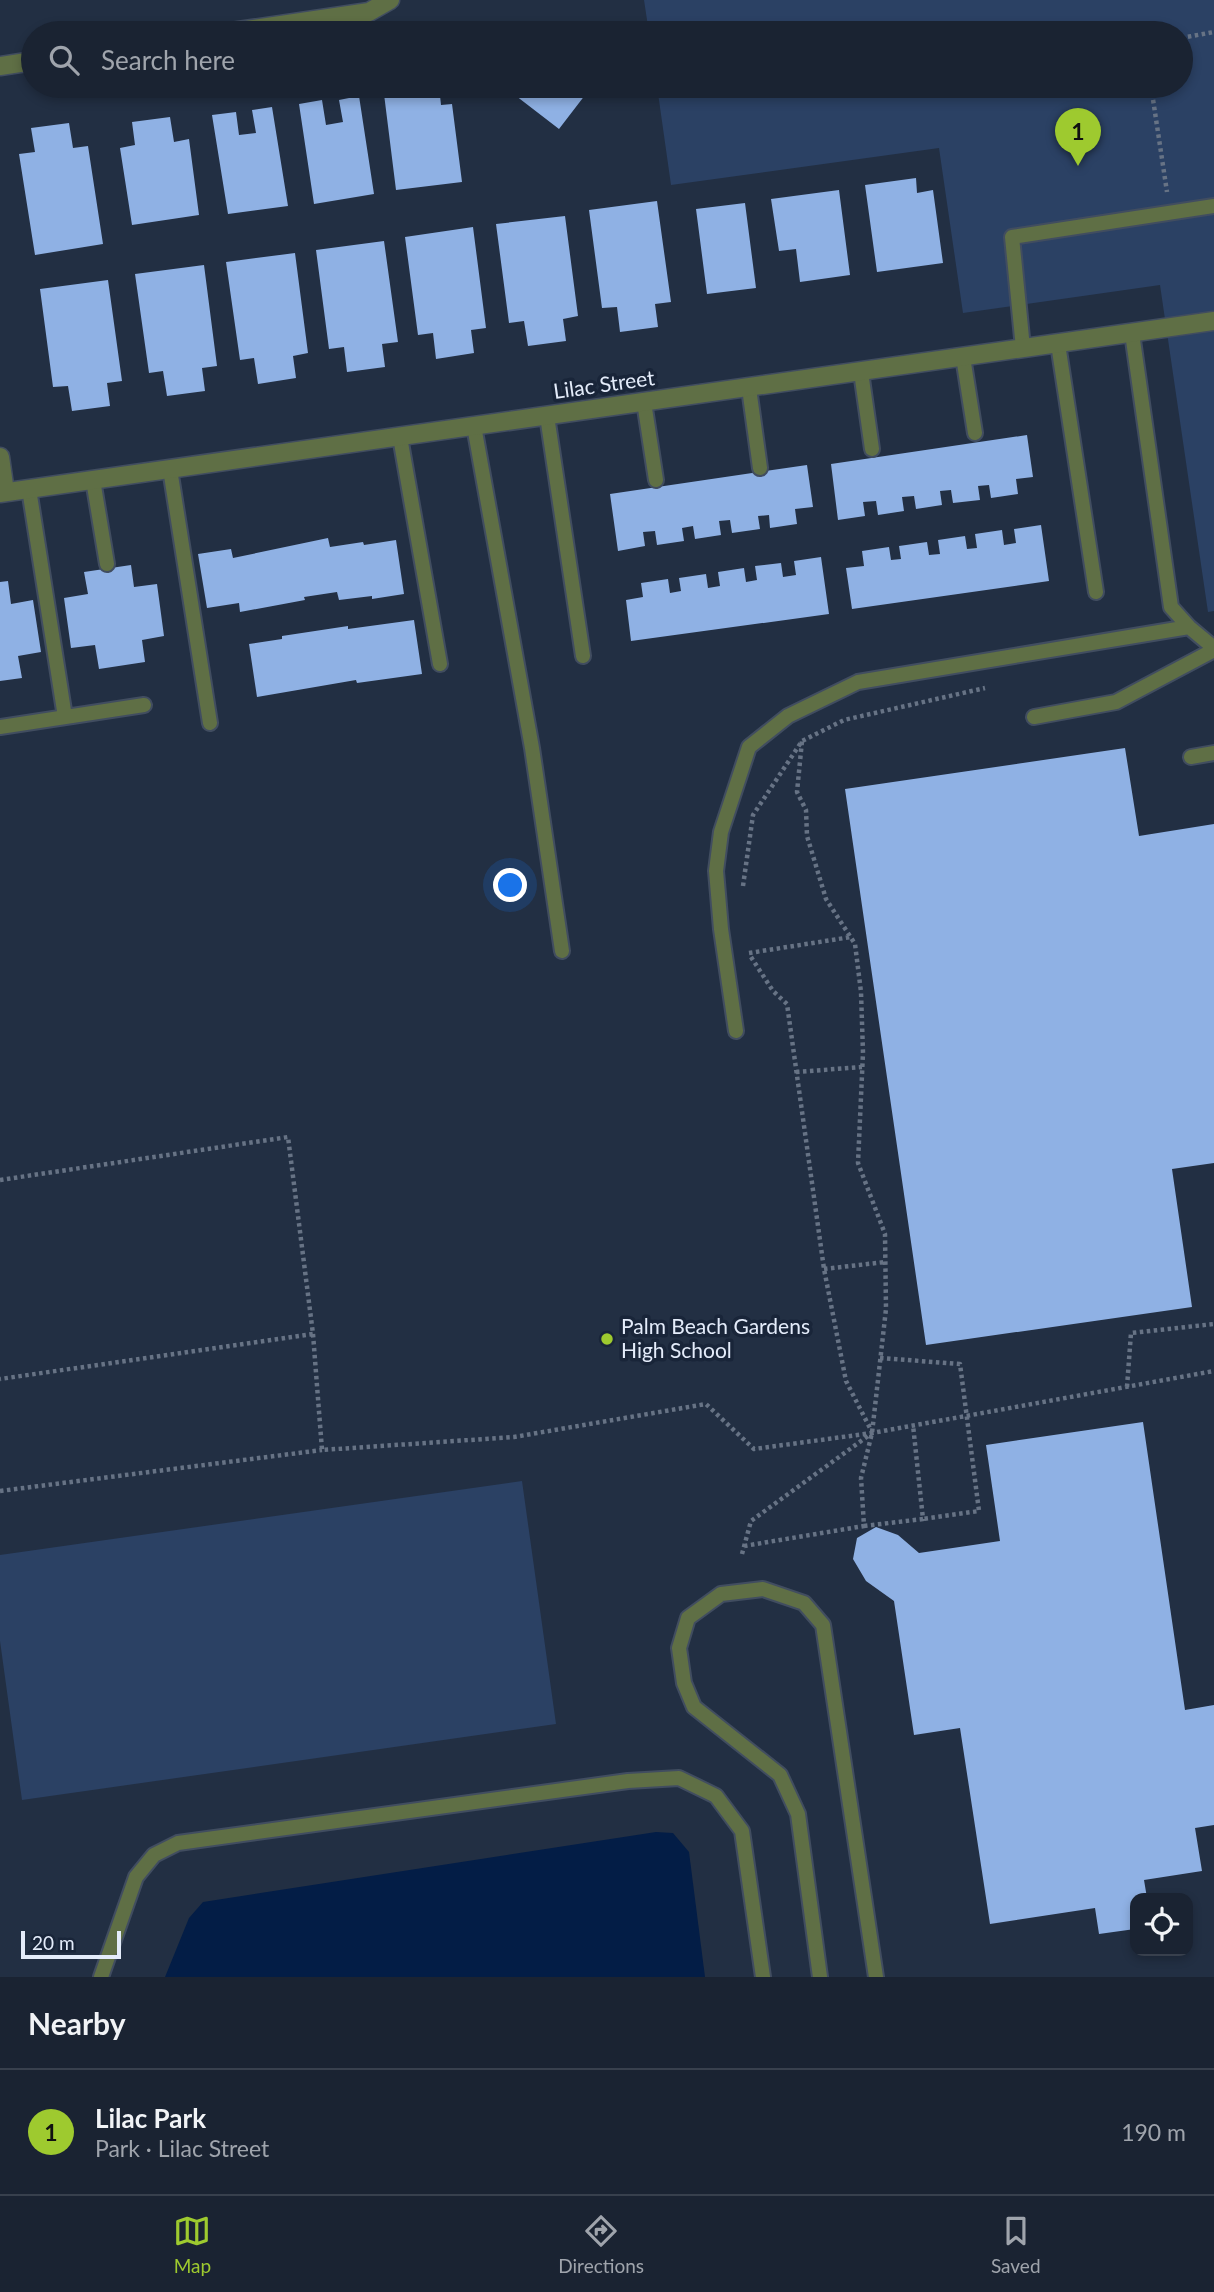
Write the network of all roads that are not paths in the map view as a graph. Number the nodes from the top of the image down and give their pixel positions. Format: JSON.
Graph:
{"nodes":[{"id":1,"x":390,"y":0,"type":"edge"},
{"id":2,"x":307,"y":21,"type":"edge"},
{"id":3,"x":21,"y":63,"type":"edge"},
{"id":4,"x":0,"y":66,"type":"edge"},
{"id":5,"x":1214,"y":206,"type":"edge"},
{"id":6,"x":1214,"y":321,"type":"edge"},
{"id":7,"x":1132,"y":333,"type":"junction"},
{"id":8,"x":1058,"y":344,"type":"junction"},
{"id":9,"x":1023,"y":348,"type":"junction"},
{"id":10,"x":963,"y":357,"type":"junction"},
{"id":11,"x":861,"y":372,"type":"junction"},
{"id":12,"x":749,"y":388,"type":"junction"},
{"id":13,"x":644,"y":402,"type":"junction"},
{"id":14,"x":547,"y":416,"type":"junction"},
{"id":15,"x":474,"y":426,"type":"junction"},
{"id":16,"x":975,"y":433,"type":"dead end"},
{"id":17,"x":400,"y":437,"type":"junction"},
{"id":18,"x":872,"y":449,"type":"dead end"},
{"id":19,"x":0,"y":457,"type":"edge"},
{"id":20,"x":760,"y":468,"type":"dead end"},
{"id":21,"x":170,"y":469,"type":"junction"},
{"id":22,"x":93,"y":480,"type":"junction"},
{"id":23,"x":656,"y":480,"type":"dead end"},
{"id":24,"x":29,"y":489,"type":"junction"},
{"id":25,"x":2,"y":492,"type":"edge"},
{"id":26,"x":107,"y":564,"type":"dead end"},
{"id":27,"x":1097,"y":592,"type":"dead end"},
{"id":28,"x":1189,"y":627,"type":"junction"},
{"id":29,"x":1214,"y":649,"type":"edge"},
{"id":30,"x":583,"y":656,"type":"dead end"},
{"id":31,"x":440,"y":664,"type":"dead end"},
{"id":32,"x":145,"y":705,"type":"dead end"},
{"id":33,"x":65,"y":717,"type":"junction"},
{"id":34,"x":1034,"y":717,"type":"dead end"},
{"id":35,"x":210,"y":723,"type":"dead end"},
{"id":36,"x":0,"y":727,"type":"edge"},
{"id":37,"x":1214,"y":753,"type":"edge"},
{"id":38,"x":1191,"y":757,"type":"dead end"},
{"id":39,"x":562,"y":951,"type":"dead end"},
{"id":40,"x":736,"y":1031,"type":"dead end"},
{"id":41,"x":101,"y":1977,"type":"edge"},
{"id":42,"x":763,"y":1977,"type":"edge"},
{"id":43,"x":820,"y":1977,"type":"edge"},
{"id":44,"x":876,"y":1977,"type":"edge"}],
"edges":[{"from":1,"to":2,"type":"street"},
{"from":3,"to":4,"type":"street"},
{"from":5,"to":9,"type":"lane"},
{"from":6,"to":7,"type":"street","name":"Lilac Street"},
{"from":7,"to":8,"type":"street","name":"Lilac Street"},
{"from":7,"to":28,"type":"lane"},
{"from":8,"to":9,"type":"street","name":"Lilac Street"},
{"from":8,"to":27,"type":"lane"},
{"from":9,"to":10,"type":"street","name":"Lilac Street"},
{"from":10,"to":11,"type":"street","name":"Lilac Street"},
{"from":10,"to":16,"type":"lane"},
{"from":11,"to":12,"type":"street","name":"Lilac Street"},
{"from":11,"to":18,"type":"lane"},
{"from":12,"to":13,"type":"street","name":"Lilac Street"},
{"from":12,"to":20,"type":"lane"},
{"from":13,"to":14,"type":"street","name":"Lilac Street"},
{"from":13,"to":23,"type":"lane"},
{"from":14,"to":15,"type":"street","name":"Lilac Street"},
{"from":14,"to":30,"type":"lane"},
{"from":15,"to":17,"type":"street","name":"Lilac Street"},
{"from":15,"to":39,"type":"lane"},
{"from":17,"to":21,"type":"street","name":"Lilac Street"},
{"from":17,"to":31,"type":"lane"},
{"from":19,"to":25,"type":"street"},
{"from":21,"to":22,"type":"street","name":"Lilac Street"},
{"from":21,"to":35,"type":"lane"},
{"from":22,"to":24,"type":"street","name":"Lilac Street"},
{"from":22,"to":26,"type":"lane"},
{"from":24,"to":25,"type":"street","name":"Lilac Street"},
{"from":24,"to":33,"type":"lane"},
{"from":28,"to":29,"type":"lane"},
{"from":28,"to":40,"type":"lane"},
{"from":29,"to":34,"type":"lane"},
{"from":32,"to":33,"type":"lane"},
{"from":33,"to":36,"type":"lane"},
{"from":37,"to":38,"type":"lane"},
{"from":41,"to":42,"type":"lane"},
{"from":43,"to":44,"type":"lane"}]}
